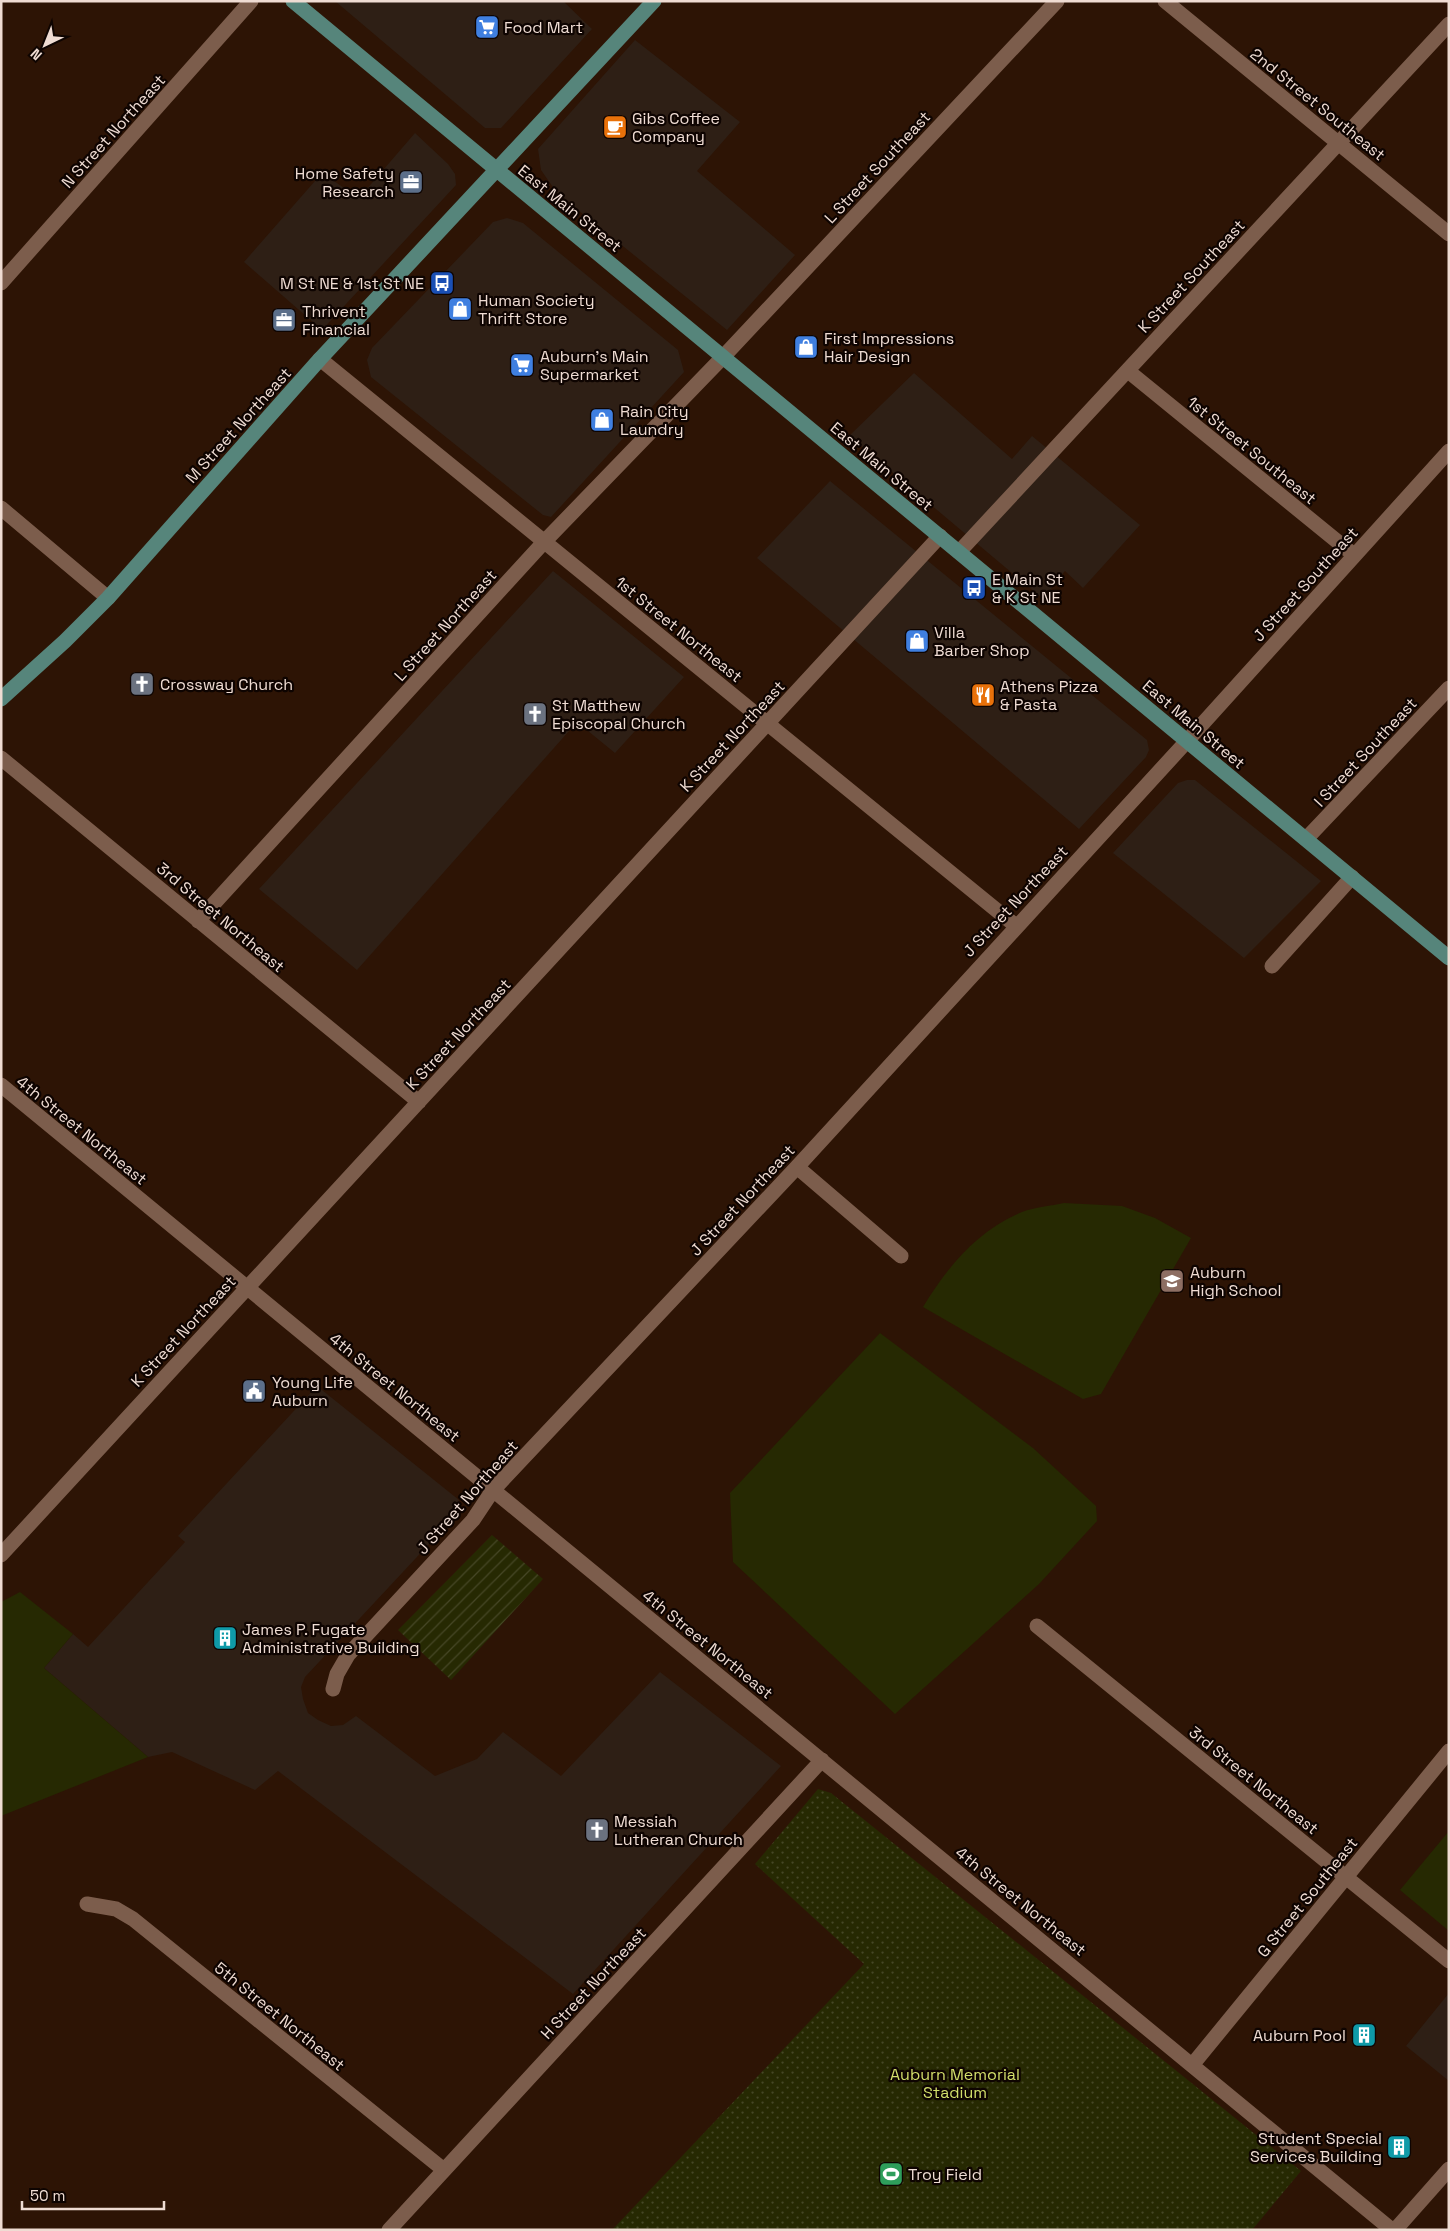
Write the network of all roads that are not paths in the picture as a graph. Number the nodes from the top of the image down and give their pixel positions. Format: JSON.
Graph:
{"nodes":[{"id":1,"x":251,"y":1,"type":"edge"},
{"id":2,"x":293,"y":1,"type":"edge"},
{"id":3,"x":654,"y":1,"type":"edge"},
{"id":4,"x":1057,"y":1,"type":"edge"},
{"id":5,"x":1165,"y":1,"type":"edge"},
{"id":6,"x":1449,"y":24,"type":"edge"},
{"id":7,"x":1337,"y":142,"type":"junction"},
{"id":8,"x":497,"y":170,"type":"junction"},
{"id":9,"x":1449,"y":234,"type":"edge"},
{"id":10,"x":1,"y":283,"type":"edge"},
{"id":11,"x":723,"y":357,"type":"junction"},
{"id":12,"x":320,"y":359,"type":"junction"},
{"id":13,"x":1128,"y":371,"type":"junction"},
{"id":14,"x":1449,"y":451,"type":"edge"},
{"id":15,"x":1,"y":508,"type":"edge"},
{"id":16,"x":940,"y":536,"type":"junction"},
{"id":17,"x":544,"y":542,"type":"junction"},
{"id":18,"x":959,"y":552,"type":"junction"},
{"id":19,"x":1354,"y":555,"type":"junction"},
{"id":20,"x":108,"y":598,"type":"junction"},
{"id":21,"x":1449,"y":688,"type":"edge"},
{"id":22,"x":1,"y":698,"type":"edge"},
{"id":23,"x":768,"y":724,"type":"junction"},
{"id":24,"x":1187,"y":741,"type":"junction"},
{"id":25,"x":1,"y":758,"type":"edge"},
{"id":26,"x":1306,"y":839,"type":"junction"},
{"id":27,"x":1352,"y":877,"type":"junction"},
{"id":28,"x":198,"y":921,"type":"junction"},
{"id":29,"x":1016,"y":926,"type":"junction"},
{"id":30,"x":1449,"y":958,"type":"edge"},
{"id":31,"x":1272,"y":966,"type":"dead end"},
{"id":32,"x":1,"y":1085,"type":"edge"},
{"id":33,"x":419,"y":1102,"type":"junction"},
{"id":34,"x":797,"y":1167,"type":"junction"},
{"id":35,"x":901,"y":1256,"type":"dead end"},
{"id":36,"x":247,"y":1288,"type":"junction"},
{"id":37,"x":493,"y":1490,"type":"junction"},
{"id":38,"x":1,"y":1555,"type":"edge"},
{"id":39,"x":1036,"y":1626,"type":"dead end"},
{"id":40,"x":333,"y":1689,"type":"dead end"},
{"id":41,"x":1449,"y":1751,"type":"edge"},
{"id":42,"x":822,"y":1760,"type":"junction"},
{"id":43,"x":1346,"y":1877,"type":"junction"},
{"id":44,"x":87,"y":1904,"type":"dead end"},
{"id":45,"x":1449,"y":1961,"type":"edge"},
{"id":46,"x":1193,"y":2064,"type":"junction"},
{"id":47,"x":1449,"y":2169,"type":"edge"},
{"id":48,"x":444,"y":2170,"type":"junction"},
{"id":49,"x":389,"y":2230,"type":"edge"},
{"id":50,"x":1394,"y":2230,"type":"edge"}],
"edges":[{"from":1,"to":10,"type":"street","name":"N Street Northeast"},
{"from":2,"to":8,"type":"main road","name":"East Main Street"},
{"from":3,"to":8,"type":"main road","name":"M Street Northeast"},
{"from":4,"to":11,"type":"street","name":"L Street Southeast"},
{"from":5,"to":7,"type":"street","name":"2nd Street Southeast"},
{"from":6,"to":7,"type":"street","name":"K Street Southeast"},
{"from":7,"to":9,"type":"street","name":"2nd Street Southeast"},
{"from":7,"to":13,"type":"street","name":"K Street Southeast"},
{"from":8,"to":11,"type":"main road","name":"East Main Street"},
{"from":8,"to":12,"type":"main road","name":"M Street Northeast"},
{"from":11,"to":16,"type":"main road","name":"East Main Street"},
{"from":11,"to":17,"type":"street","name":"L Street Northeast"},
{"from":12,"to":17,"type":"street","name":"1st Street Northeast"},
{"from":12,"to":20,"type":"main road","name":"M Street Northeast"},
{"from":13,"to":18,"type":"street","name":"K Street Southeast"},
{"from":13,"to":19,"type":"street","name":"1st Street Southeast"},
{"from":14,"to":19,"type":"street","name":"J Street Southeast"},
{"from":15,"to":20,"type":"street"},
{"from":16,"to":18,"type":"main road","name":"East Main Street"},
{"from":16,"to":23,"type":"street","name":"K Street Northeast"},
{"from":17,"to":23,"type":"street","name":"1st Street Northeast"},
{"from":17,"to":28,"type":"street","name":"L Street Northeast"},
{"from":18,"to":24,"type":"main road","name":"East Main Street"},
{"from":19,"to":24,"type":"street","name":"J Street Southeast"},
{"from":20,"to":22,"type":"main road","name":"M Street Northeast"},
{"from":21,"to":26,"type":"street","name":"I Street Southeast"},
{"from":23,"to":29,"type":"street","name":"1st Street Northeast"},
{"from":23,"to":33,"type":"street","name":"K Street Northeast"},
{"from":24,"to":26,"type":"main road","name":"East Main Street"},
{"from":24,"to":29,"type":"street","name":"J Street Northeast"},
{"from":25,"to":28,"type":"street","name":"3rd Street Northeast"},
{"from":26,"to":27,"type":"main road","name":"East Main Street"},
{"from":27,"to":30,"type":"main road","name":"East Main Street"},
{"from":27,"to":31,"type":"street"},
{"from":28,"to":33,"type":"street","name":"3rd Street Northeast"},
{"from":29,"to":34,"type":"street","name":"J Street Northeast"},
{"from":32,"to":36,"type":"street","name":"4th Street Northeast"},
{"from":33,"to":36,"type":"street","name":"K Street Northeast"},
{"from":34,"to":35,"type":"street"},
{"from":34,"to":37,"type":"street","name":"J Street Northeast"},
{"from":36,"to":37,"type":"street","name":"4th Street Northeast"},
{"from":36,"to":38,"type":"street","name":"K Street Northeast"},
{"from":37,"to":40,"type":"street","name":"J Street Northeast"},
{"from":37,"to":42,"type":"street","name":"4th Street Northeast"},
{"from":39,"to":43,"type":"street","name":"3rd Street Northeast"},
{"from":41,"to":43,"type":"street","name":"G Street Southeast"},
{"from":42,"to":46,"type":"street","name":"4th Street Northeast"},
{"from":42,"to":48,"type":"street","name":"H Street Northeast"},
{"from":43,"to":45,"type":"street","name":"3rd Street Northeast"},
{"from":43,"to":46,"type":"street","name":"G Street Southeast"},
{"from":44,"to":48,"type":"street","name":"5th Street Northeast"},
{"from":46,"to":50,"type":"street","name":"4th Street Northeast"},
{"from":47,"to":50,"type":"street"},
{"from":48,"to":49,"type":"street","name":"H Street Northeast"}]}
